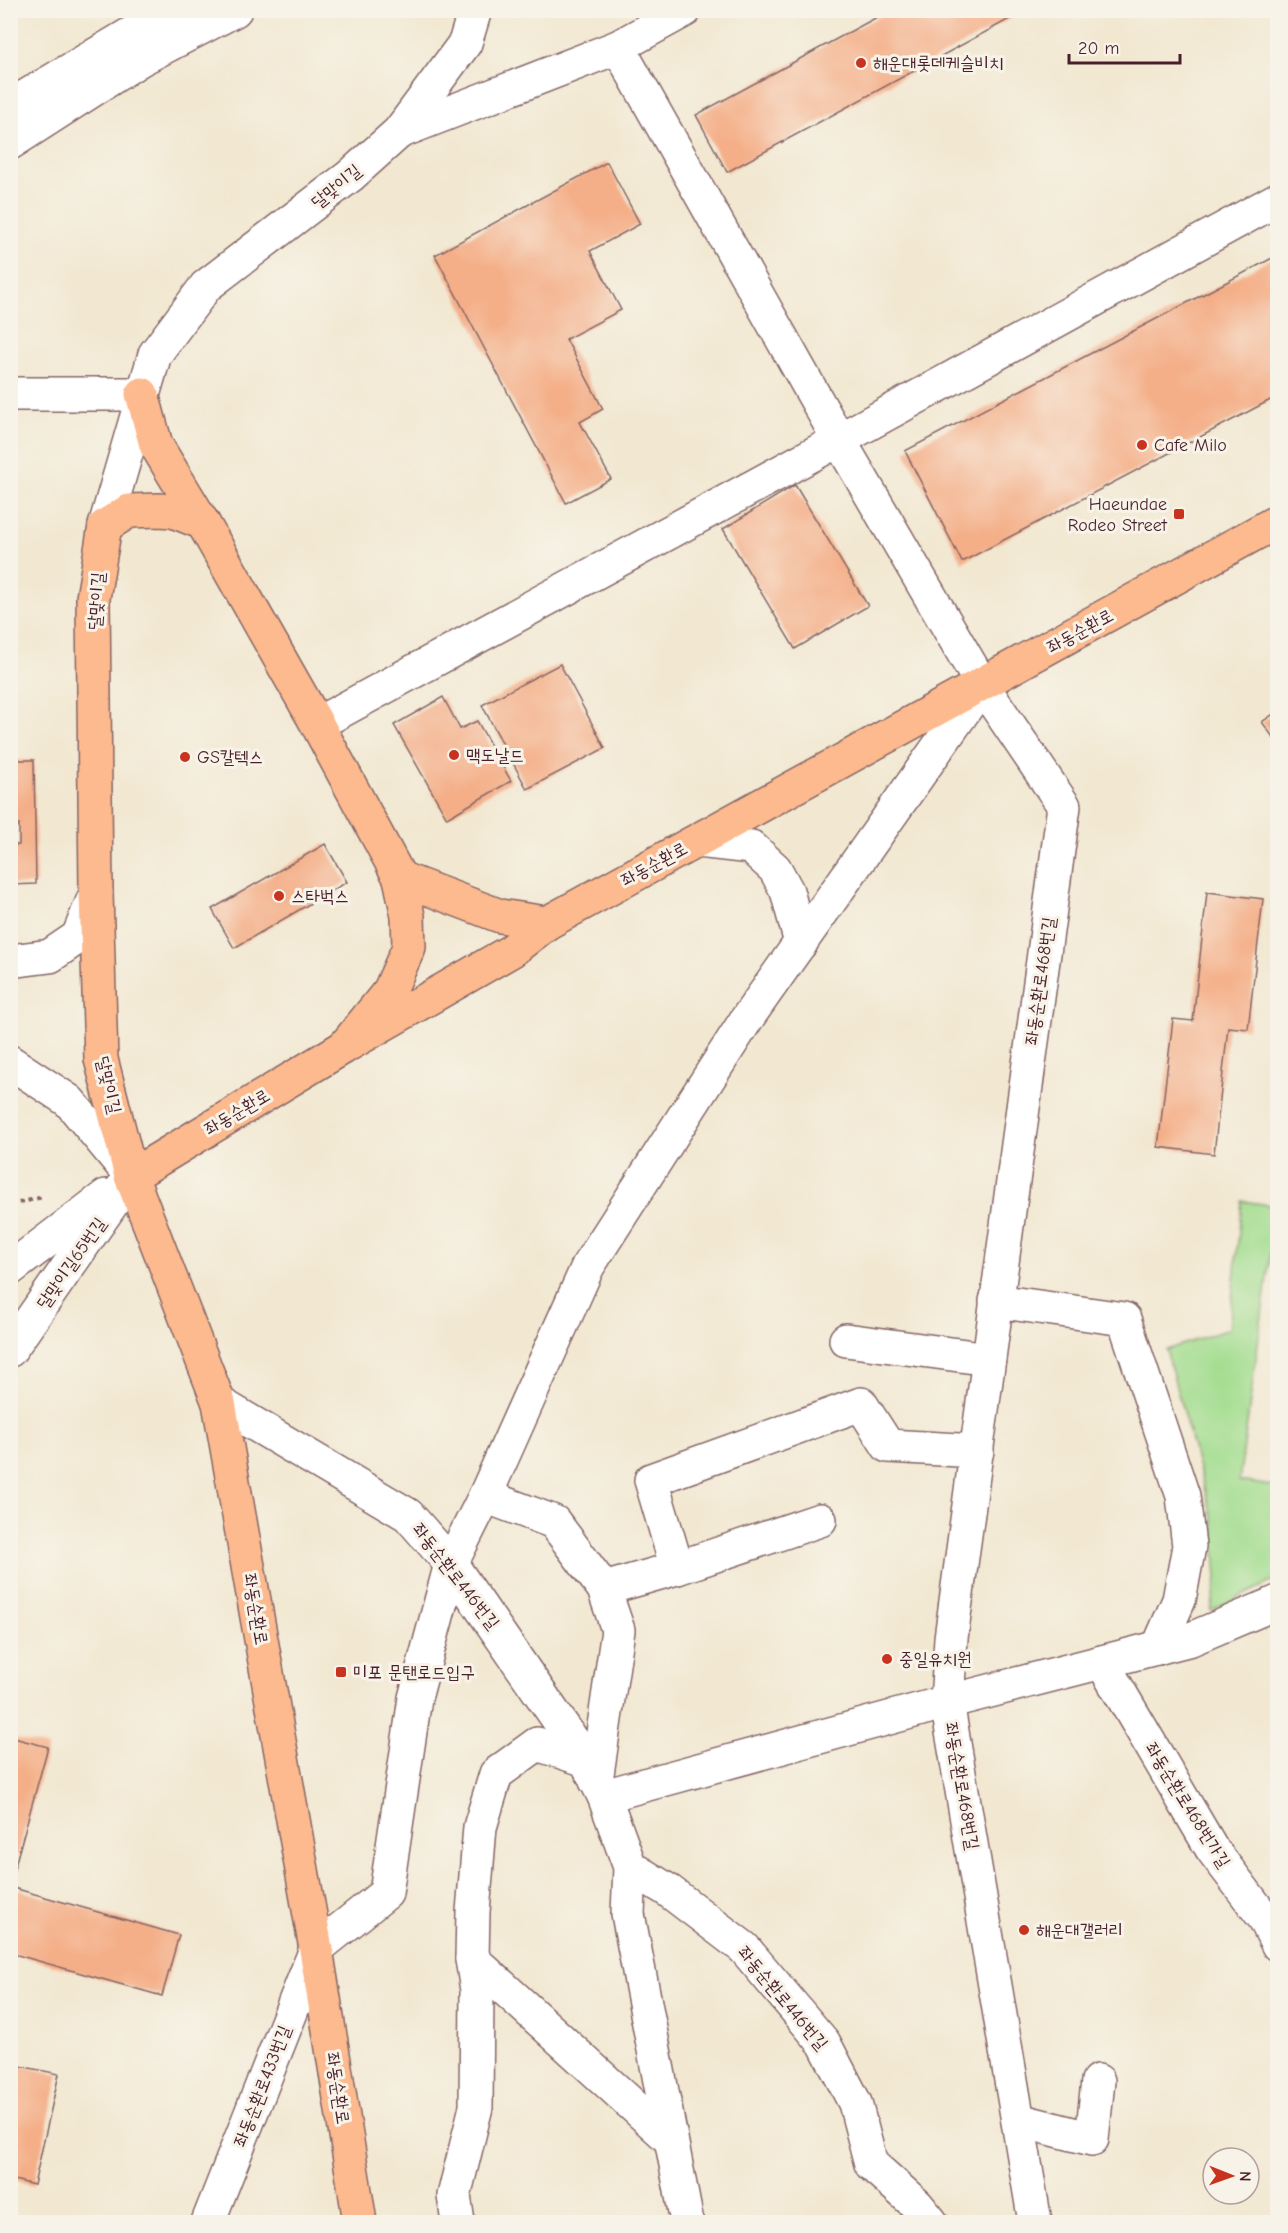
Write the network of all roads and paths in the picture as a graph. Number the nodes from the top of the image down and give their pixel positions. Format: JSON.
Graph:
{"nodes":[{"id":1,"x":171,"y":10,"type":"edge"},
{"id":2,"x":235,"y":10,"type":"edge"},
{"id":3,"x":476,"y":10,"type":"edge"},
{"id":4,"x":685,"y":10,"type":"edge"},
{"id":5,"x":618,"y":47,"type":"junction"},
{"id":6,"x":10,"y":106,"type":"edge"},
{"id":7,"x":399,"y":132,"type":"junction"},
{"id":8,"x":10,"y":143,"type":"edge"},
{"id":9,"x":1278,"y":199,"type":"edge"},
{"id":10,"x":10,"y":394,"type":"edge"},
{"id":11,"x":142,"y":394,"type":"junction"},
{"id":12,"x":839,"y":440,"type":"junction"},
{"id":13,"x":1278,"y":521,"type":"edge"},
{"id":14,"x":203,"y":523,"type":"junction"},
{"id":15,"x":105,"y":526,"type":"junction"},
{"id":16,"x":982,"y":685,"type":"junction"},
{"id":17,"x":317,"y":724,"type":"junction"},
{"id":18,"x":698,"y":840,"type":"junction"},
{"id":19,"x":400,"y":878,"type":"junction"},
{"id":20,"x":96,"y":893,"type":"junction"},
{"id":21,"x":547,"y":923,"type":"junction"},
{"id":22,"x":801,"y":943,"type":"junction"},
{"id":23,"x":10,"y":961,"type":"edge"},
{"id":24,"x":344,"y":1047,"type":"junction"},
{"id":25,"x":10,"y":1062,"type":"edge"},
{"id":26,"x":131,"y":1176,"type":"junction"},
{"id":27,"x":10,"y":1269,"type":"edge"},
{"id":28,"x":996,"y":1301,"type":"junction"},
{"id":29,"x":846,"y":1340,"type":"dead end"},
{"id":30,"x":10,"y":1350,"type":"edge"},
{"id":31,"x":989,"y":1359,"type":"junction"},
{"id":32,"x":219,"y":1403,"type":"junction"},
{"id":33,"x":976,"y":1451,"type":"junction"},
{"id":34,"x":485,"y":1496,"type":"junction"},
{"id":35,"x":820,"y":1520,"type":"dead end"},
{"id":36,"x":452,"y":1564,"type":"junction"},
{"id":37,"x":677,"y":1568,"type":"junction"},
{"id":38,"x":604,"y":1589,"type":"junction"},
{"id":39,"x":1278,"y":1602,"type":"edge"},
{"id":40,"x":1158,"y":1648,"type":"junction"},
{"id":41,"x":1102,"y":1662,"type":"junction"},
{"id":42,"x":947,"y":1702,"type":"junction"},
{"id":43,"x":595,"y":1779,"type":"junction"},
{"id":44,"x":630,"y":1867,"type":"junction"},
{"id":45,"x":1278,"y":1945,"type":"edge"},
{"id":46,"x":316,"y":1948,"type":"junction"},
{"id":47,"x":472,"y":1959,"type":"junction"},
{"id":48,"x":1098,"y":2081,"type":"dead end"},
{"id":49,"x":1018,"y":2120,"type":"junction"},
{"id":50,"x":670,"y":2140,"type":"junction"},
{"id":51,"x":208,"y":2223,"type":"edge"},
{"id":52,"x":360,"y":2223,"type":"edge"},
{"id":53,"x":458,"y":2223,"type":"edge"},
{"id":54,"x":687,"y":2223,"type":"edge"},
{"id":55,"x":931,"y":2223,"type":"edge"},
{"id":56,"x":1035,"y":2223,"type":"edge"}],
"edges":[{"from":1,"to":6,"type":"street"},
{"from":2,"to":8,"type":"street"},
{"from":3,"to":7,"type":"street","name":"달맞이길"},
{"from":4,"to":5,"type":"street"},
{"from":5,"to":7,"type":"street"},
{"from":5,"to":12,"type":"street","name":"좌동순환로468번길"},
{"from":7,"to":11,"type":"street","name":"달맞이길"},
{"from":9,"to":12,"type":"street"},
{"from":10,"to":11,"type":"street"},
{"from":11,"to":14,"type":"main road"},
{"from":11,"to":15,"type":"street","name":"달맞이길"},
{"from":12,"to":16,"type":"street","name":"좌동순환로468번길"},
{"from":12,"to":17,"type":"street"},
{"from":13,"to":16,"type":"main road","name":"좌동순환로"},
{"from":14,"to":15,"type":"main road"},
{"from":14,"to":17,"type":"main road"},
{"from":15,"to":20,"type":"main road","name":"달맞이길"},
{"from":16,"to":18,"type":"main road","name":"좌동순환로"},
{"from":16,"to":22,"type":"street"},
{"from":16,"to":28,"type":"street","name":"좌동순환로468번길"},
{"from":17,"to":19,"type":"main road"},
{"from":18,"to":21,"type":"main road","name":"좌동순환로"},
{"from":18,"to":22,"type":"street"},
{"from":19,"to":21,"type":"main road"},
{"from":19,"to":24,"type":"main road"},
{"from":20,"to":23,"type":"street"},
{"from":20,"to":26,"type":"main road","name":"달맞이길"},
{"from":21,"to":24,"type":"main road","name":"좌동순환로"},
{"from":22,"to":34,"type":"street"},
{"from":24,"to":26,"type":"main road","name":"좌동순환로"},
{"from":25,"to":26,"type":"street"},
{"from":26,"to":27,"type":"street"},
{"from":26,"to":30,"type":"street","name":"달맞이길65번길"},
{"from":26,"to":32,"type":"main road","name":"좌동순환로"},
{"from":28,"to":31,"type":"street","name":"좌동순환로468번길"},
{"from":28,"to":40,"type":"street"},
{"from":29,"to":31,"type":"street"},
{"from":31,"to":33,"type":"street","name":"좌동순환로468번길"},
{"from":32,"to":36,"type":"street","name":"좌동순환로446번길"},
{"from":32,"to":46,"type":"main road","name":"좌동순환로"},
{"from":33,"to":37,"type":"street"},
{"from":33,"to":42,"type":"street","name":"좌동순환로468번길"},
{"from":34,"to":36,"type":"street"},
{"from":34,"to":38,"type":"street","name":"좌동순환로446번길"},
{"from":35,"to":37,"type":"street"},
{"from":36,"to":43,"type":"street","name":"좌동순환로446번길"},
{"from":36,"to":46,"type":"street"},
{"from":37,"to":38,"type":"street"},
{"from":38,"to":43,"type":"street","name":"좌동순환로446번길"},
{"from":39,"to":40,"type":"street"},
{"from":40,"to":41,"type":"street"},
{"from":41,"to":42,"type":"street"},
{"from":41,"to":45,"type":"street","name":"좌동순환로468번가길"},
{"from":42,"to":43,"type":"street"},
{"from":42,"to":49,"type":"street","name":"좌동순환로468번길"},
{"from":43,"to":44,"type":"street","name":"좌동순환로446번길"},
{"from":43,"to":47,"type":"street"},
{"from":44,"to":50,"type":"street","name":"좌동순환로446번길"},
{"from":44,"to":55,"type":"street","name":"좌동순환로446번길"},
{"from":46,"to":51,"type":"street","name":"좌동순환로433번길"},
{"from":46,"to":52,"type":"main road","name":"좌동순환로"},
{"from":47,"to":50,"type":"street"},
{"from":47,"to":53,"type":"street"},
{"from":48,"to":49,"type":"street"},
{"from":49,"to":56,"type":"street","name":"좌동순환로468번길"},
{"from":50,"to":54,"type":"street","name":"좌동순환로446번길"}]}
